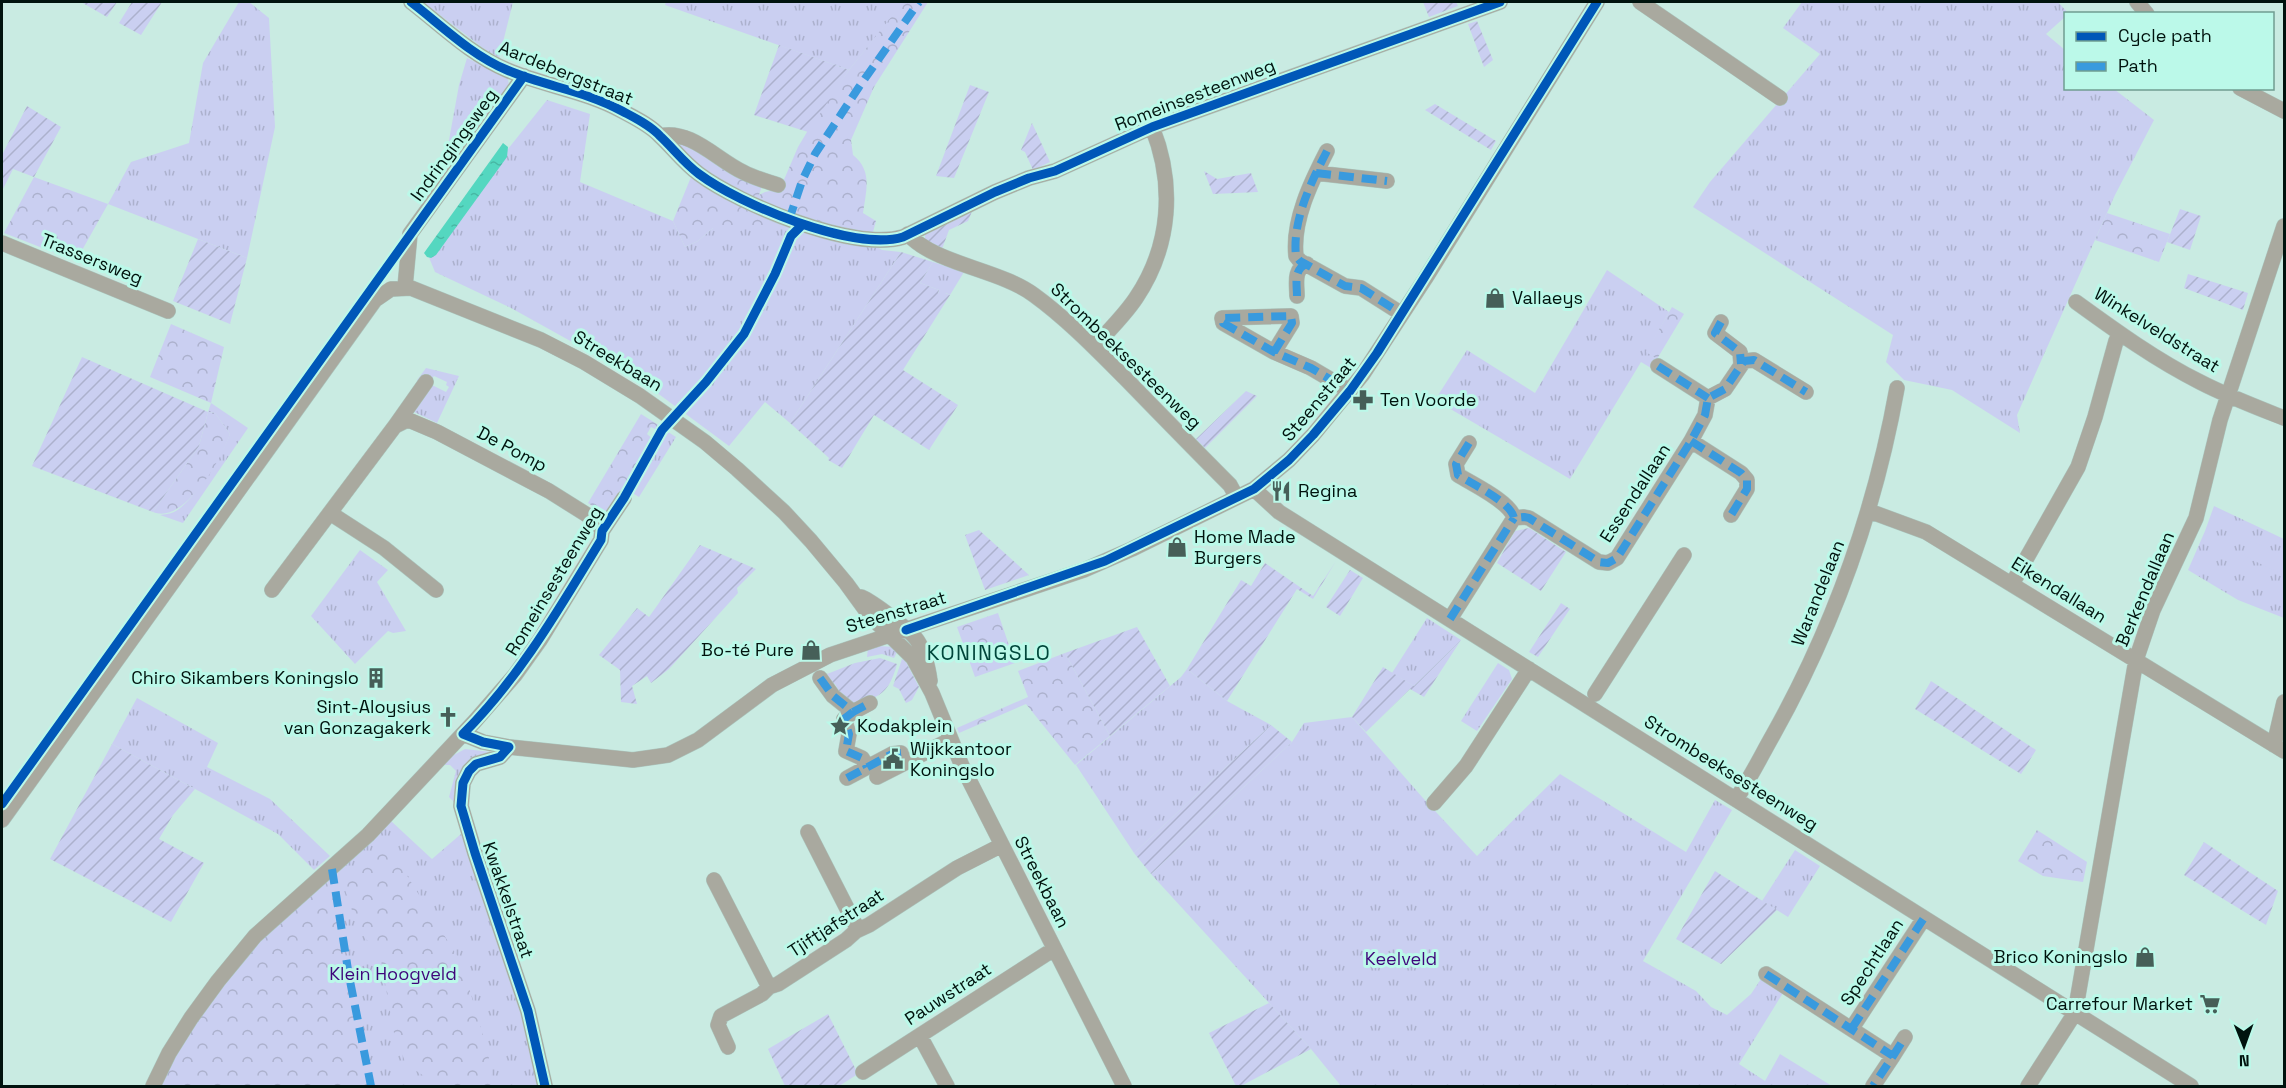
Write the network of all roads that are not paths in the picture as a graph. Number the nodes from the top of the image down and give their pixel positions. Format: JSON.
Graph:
{"nodes":[{"id":1,"x":411,"y":2,"type":"edge"},
{"id":2,"x":1500,"y":2,"type":"edge"},
{"id":3,"x":1597,"y":2,"type":"edge"},
{"id":4,"x":1640,"y":2,"type":"edge"},
{"id":5,"x":524,"y":76,"type":"junction"},
{"id":6,"x":2244,"y":90,"type":"edge"},
{"id":7,"x":1779,"y":98,"type":"dead end"},
{"id":8,"x":2284,"y":111,"type":"edge"},
{"id":9,"x":1152,"y":127,"type":"junction"},
{"id":10,"x":660,"y":136,"type":"junction"},
{"id":11,"x":1327,"y":151,"type":"dead end"},
{"id":12,"x":1316,"y":173,"type":"junction"},
{"id":13,"x":1387,"y":181,"type":"dead end"},
{"id":14,"x":778,"y":185,"type":"dead end"},
{"id":15,"x":2284,"y":226,"type":"edge"},
{"id":16,"x":908,"y":234,"type":"junction"},
{"id":17,"x":2,"y":243,"type":"edge"},
{"id":18,"x":1307,"y":264,"type":"junction"},
{"id":19,"x":405,"y":287,"type":"junction"},
{"id":20,"x":1297,"y":296,"type":"dead end"},
{"id":21,"x":2076,"y":302,"type":"dead end"},
{"id":22,"x":168,"y":311,"type":"dead end"},
{"id":23,"x":1402,"y":314,"type":"junction"},
{"id":24,"x":1721,"y":322,"type":"dead end"},
{"id":25,"x":2120,"y":333,"type":"junction"},
{"id":26,"x":1094,"y":347,"type":"junction"},
{"id":27,"x":1274,"y":352,"type":"dead end"},
{"id":28,"x":1741,"y":364,"type":"junction"},
{"id":29,"x":1658,"y":366,"type":"dead end"},
{"id":30,"x":426,"y":382,"type":"dead end"},
{"id":31,"x":1898,"y":388,"type":"dead end"},
{"id":32,"x":1350,"y":391,"type":"junction"},
{"id":33,"x":1806,"y":392,"type":"dead end"},
{"id":34,"x":2228,"y":396,"type":"junction"},
{"id":35,"x":1708,"y":398,"type":"junction"},
{"id":36,"x":2284,"y":418,"type":"edge"},
{"id":37,"x":395,"y":426,"type":"junction"},
{"id":38,"x":1691,"y":441,"type":"junction"},
{"id":39,"x":1468,"y":443,"type":"dead end"},
{"id":40,"x":1254,"y":489,"type":"junction"},
{"id":41,"x":1236,"y":496,"type":"junction"},
{"id":42,"x":624,"y":498,"type":"dead end"},
{"id":43,"x":1869,"y":511,"type":"junction"},
{"id":44,"x":330,"y":513,"type":"junction"},
{"id":45,"x":1731,"y":515,"type":"dead end"},
{"id":46,"x":1514,"y":518,"type":"junction"},
{"id":47,"x":602,"y":531,"type":"junction"},
{"id":48,"x":1684,"y":555,"type":"dead end"},
{"id":49,"x":2012,"y":584,"type":"junction"},
{"id":50,"x":272,"y":590,"type":"dead end"},
{"id":51,"x":436,"y":590,"type":"dead end"},
{"id":52,"x":855,"y":595,"type":"junction"},
{"id":53,"x":1450,"y":619,"type":"junction"},
{"id":54,"x":906,"y":630,"type":"junction"},
{"id":55,"x":888,"y":635,"type":"junction"},
{"id":56,"x":2136,"y":660,"type":"junction"},
{"id":57,"x":1529,"y":669,"type":"junction"},
{"id":58,"x":820,"y":678,"type":"dead end"},
{"id":59,"x":932,"y":693,"type":"junction"},
{"id":60,"x":1596,"y":694,"type":"dead end"},
{"id":61,"x":2284,"y":702,"type":"edge"},
{"id":62,"x":870,"y":703,"type":"dead end"},
{"id":63,"x":853,"y":712,"type":"junction"},
{"id":64,"x":463,"y":734,"type":"junction"},
{"id":65,"x":950,"y":740,"type":"junction"},
{"id":66,"x":508,"y":747,"type":"junction"},
{"id":67,"x":2279,"y":748,"type":"edge"},
{"id":68,"x":902,"y":753,"type":"dead end"},
{"id":69,"x":872,"y":772,"type":"junction"},
{"id":70,"x":847,"y":778,"type":"dead end"},
{"id":71,"x":1736,"y":799,"type":"junction"},
{"id":72,"x":1434,"y":803,"type":"dead end"},
{"id":73,"x":2,"y":820,"type":"edge"},
{"id":74,"x":807,"y":832,"type":"dead end"},
{"id":75,"x":1002,"y":845,"type":"junction"},
{"id":76,"x":714,"y":880,"type":"dead end"},
{"id":77,"x":1924,"y":918,"type":"junction"},
{"id":78,"x":858,"y":930,"type":"junction"},
{"id":79,"x":1054,"y":949,"type":"junction"},
{"id":80,"x":1766,"y":974,"type":"dead end"},
{"id":81,"x":769,"y":987,"type":"junction"},
{"id":82,"x":2075,"y":1013,"type":"junction"},
{"id":83,"x":1852,"y":1028,"type":"junction"},
{"id":84,"x":920,"y":1036,"type":"junction"},
{"id":85,"x":1905,"y":1037,"type":"dead end"},
{"id":86,"x":728,"y":1047,"type":"dead end"},
{"id":87,"x":1893,"y":1056,"type":"junction"},
{"id":88,"x":863,"y":1072,"type":"dead end"},
{"id":89,"x":153,"y":1086,"type":"edge"},
{"id":90,"x":545,"y":1086,"type":"edge"},
{"id":91,"x":947,"y":1086,"type":"edge"},
{"id":92,"x":1125,"y":1086,"type":"edge"},
{"id":93,"x":1873,"y":1086,"type":"edge"},
{"id":94,"x":2028,"y":1086,"type":"edge"},
{"id":95,"x":2191,"y":1086,"type":"edge"}],
"edges":[{"from":1,"to":5,"type":"street","name":"Aardebergstraat"},
{"from":2,"to":9,"type":"street","name":"Romeinsesteenweg"},
{"from":3,"to":23,"type":"street","name":"Steenstraat"},
{"from":4,"to":7,"type":"street"},
{"from":5,"to":10,"type":"street","name":"Aardebergstraat"},
{"from":5,"to":19,"type":"street","name":"Indringingsweg"},
{"from":6,"to":8,"type":"street"},
{"from":9,"to":16,"type":"street","name":"Romeinsesteenweg"},
{"from":9,"to":26,"type":"street"},
{"from":10,"to":14,"type":"street","name":"Aardebergstraat"},
{"from":10,"to":16,"type":"street","name":"Aardebergstraat"},
{"from":11,"to":12,"type":"street"},
{"from":12,"to":13,"type":"street"},
{"from":12,"to":18,"type":"street"},
{"from":15,"to":34,"type":"street","name":"Berkendallaan"},
{"from":16,"to":26,"type":"street","name":"Strombeeksesteenweg"},
{"from":17,"to":22,"type":"street","name":"Trassersweg"},
{"from":18,"to":20,"type":"street"},
{"from":18,"to":23,"type":"street"},
{"from":19,"to":52,"type":"street","name":"Streekbaan"},
{"from":19,"to":73,"type":"street"},
{"from":21,"to":25,"type":"street","name":"Winkelveldstraat"},
{"from":23,"to":32,"type":"street","name":"Steenstraat"},
{"from":24,"to":28,"type":"street"},
{"from":25,"to":34,"type":"street","name":"Winkelveldstraat"},
{"from":25,"to":49,"type":"street"},
{"from":26,"to":41,"type":"street","name":"Strombeeksesteenweg"},
{"from":27,"to":32,"type":"street"},
{"from":28,"to":33,"type":"street"},
{"from":28,"to":35,"type":"street"},
{"from":29,"to":35,"type":"street"},
{"from":30,"to":37,"type":"street"},
{"from":31,"to":43,"type":"street","name":"Warandelaan"},
{"from":32,"to":40,"type":"street","name":"Steenstraat"},
{"from":34,"to":36,"type":"street","name":"Winkelveldstraat"},
{"from":34,"to":56,"type":"street","name":"Berkendallaan"},
{"from":35,"to":38,"type":"street","name":"Essendallaan"},
{"from":37,"to":44,"type":"street"},
{"from":37,"to":47,"type":"street","name":"De Pomp"},
{"from":38,"to":45,"type":"street","name":"Essendallaan"},
{"from":38,"to":46,"type":"street","name":"Essendallaan"},
{"from":39,"to":46,"type":"street"},
{"from":40,"to":41,"type":"street","name":"Steenstraat"},
{"from":40,"to":53,"type":"street","name":"Strombeeksesteenweg"},
{"from":41,"to":54,"type":"street","name":"Steenstraat"},
{"from":42,"to":47,"type":"street","name":"Romeinsesteenweg"},
{"from":43,"to":49,"type":"street","name":"Eikendallaan"},
{"from":43,"to":71,"type":"street","name":"Warandelaan"},
{"from":44,"to":50,"type":"street"},
{"from":44,"to":51,"type":"street"},
{"from":46,"to":53,"type":"street"},
{"from":47,"to":64,"type":"street","name":"Romeinsesteenweg"},
{"from":48,"to":60,"type":"street"},
{"from":49,"to":56,"type":"street","name":"Eikendallaan"},
{"from":52,"to":54,"type":"street","name":"Streekbaan"},
{"from":52,"to":55,"type":"street","name":"Streekbaan"},
{"from":53,"to":57,"type":"street","name":"Strombeeksesteenweg"},
{"from":54,"to":55,"type":"street","name":"Steenstraat"},
{"from":54,"to":59,"type":"street","name":"Streekbaan"},
{"from":55,"to":59,"type":"street","name":"Streekbaan"},
{"from":55,"to":66,"type":"street","name":"Steenstraat"},
{"from":56,"to":67,"type":"street","name":"Eikendallaan"},
{"from":56,"to":82,"type":"street","name":"Berkendallaan"},
{"from":57,"to":71,"type":"street","name":"Strombeeksesteenweg"},
{"from":57,"to":72,"type":"street"},
{"from":58,"to":63,"type":"street"},
{"from":59,"to":65,"type":"street","name":"Streekbaan"},
{"from":61,"to":67,"type":"street"},
{"from":62,"to":63,"type":"street"},
{"from":63,"to":69,"type":"street"},
{"from":64,"to":66,"type":"street","name":"Steenstraat"},
{"from":64,"to":89,"type":"street","name":"Romeinsesteenweg"},
{"from":65,"to":69,"type":"street"},
{"from":65,"to":75,"type":"street","name":"Streekbaan"},
{"from":66,"to":90,"type":"street","name":"Kwakkelstraat"},
{"from":68,"to":69,"type":"street"},
{"from":69,"to":70,"type":"street"},
{"from":71,"to":77,"type":"street","name":"Strombeeksesteenweg"},
{"from":74,"to":78,"type":"street"},
{"from":75,"to":78,"type":"street","name":"Tjiftjafstraat"},
{"from":75,"to":79,"type":"street","name":"Streekbaan"},
{"from":76,"to":81,"type":"street"},
{"from":77,"to":82,"type":"street","name":"Strombeeksesteenweg"},
{"from":77,"to":83,"type":"street","name":"Spechtlaan"},
{"from":78,"to":81,"type":"street","name":"Tjiftjafstraat"},
{"from":79,"to":84,"type":"street","name":"Pauwstraat"},
{"from":79,"to":92,"type":"street","name":"Streekbaan"},
{"from":80,"to":83,"type":"street","name":"Spechtlaan"},
{"from":81,"to":86,"type":"street","name":"Tjiftjafstraat"},
{"from":82,"to":94,"type":"street"},
{"from":82,"to":95,"type":"street","name":"Strombeeksesteenweg"},
{"from":83,"to":87,"type":"street","name":"Spechtlaan"},
{"from":84,"to":88,"type":"street","name":"Pauwstraat"},
{"from":84,"to":91,"type":"street"},
{"from":85,"to":87,"type":"street"},
{"from":87,"to":93,"type":"street"}]}
